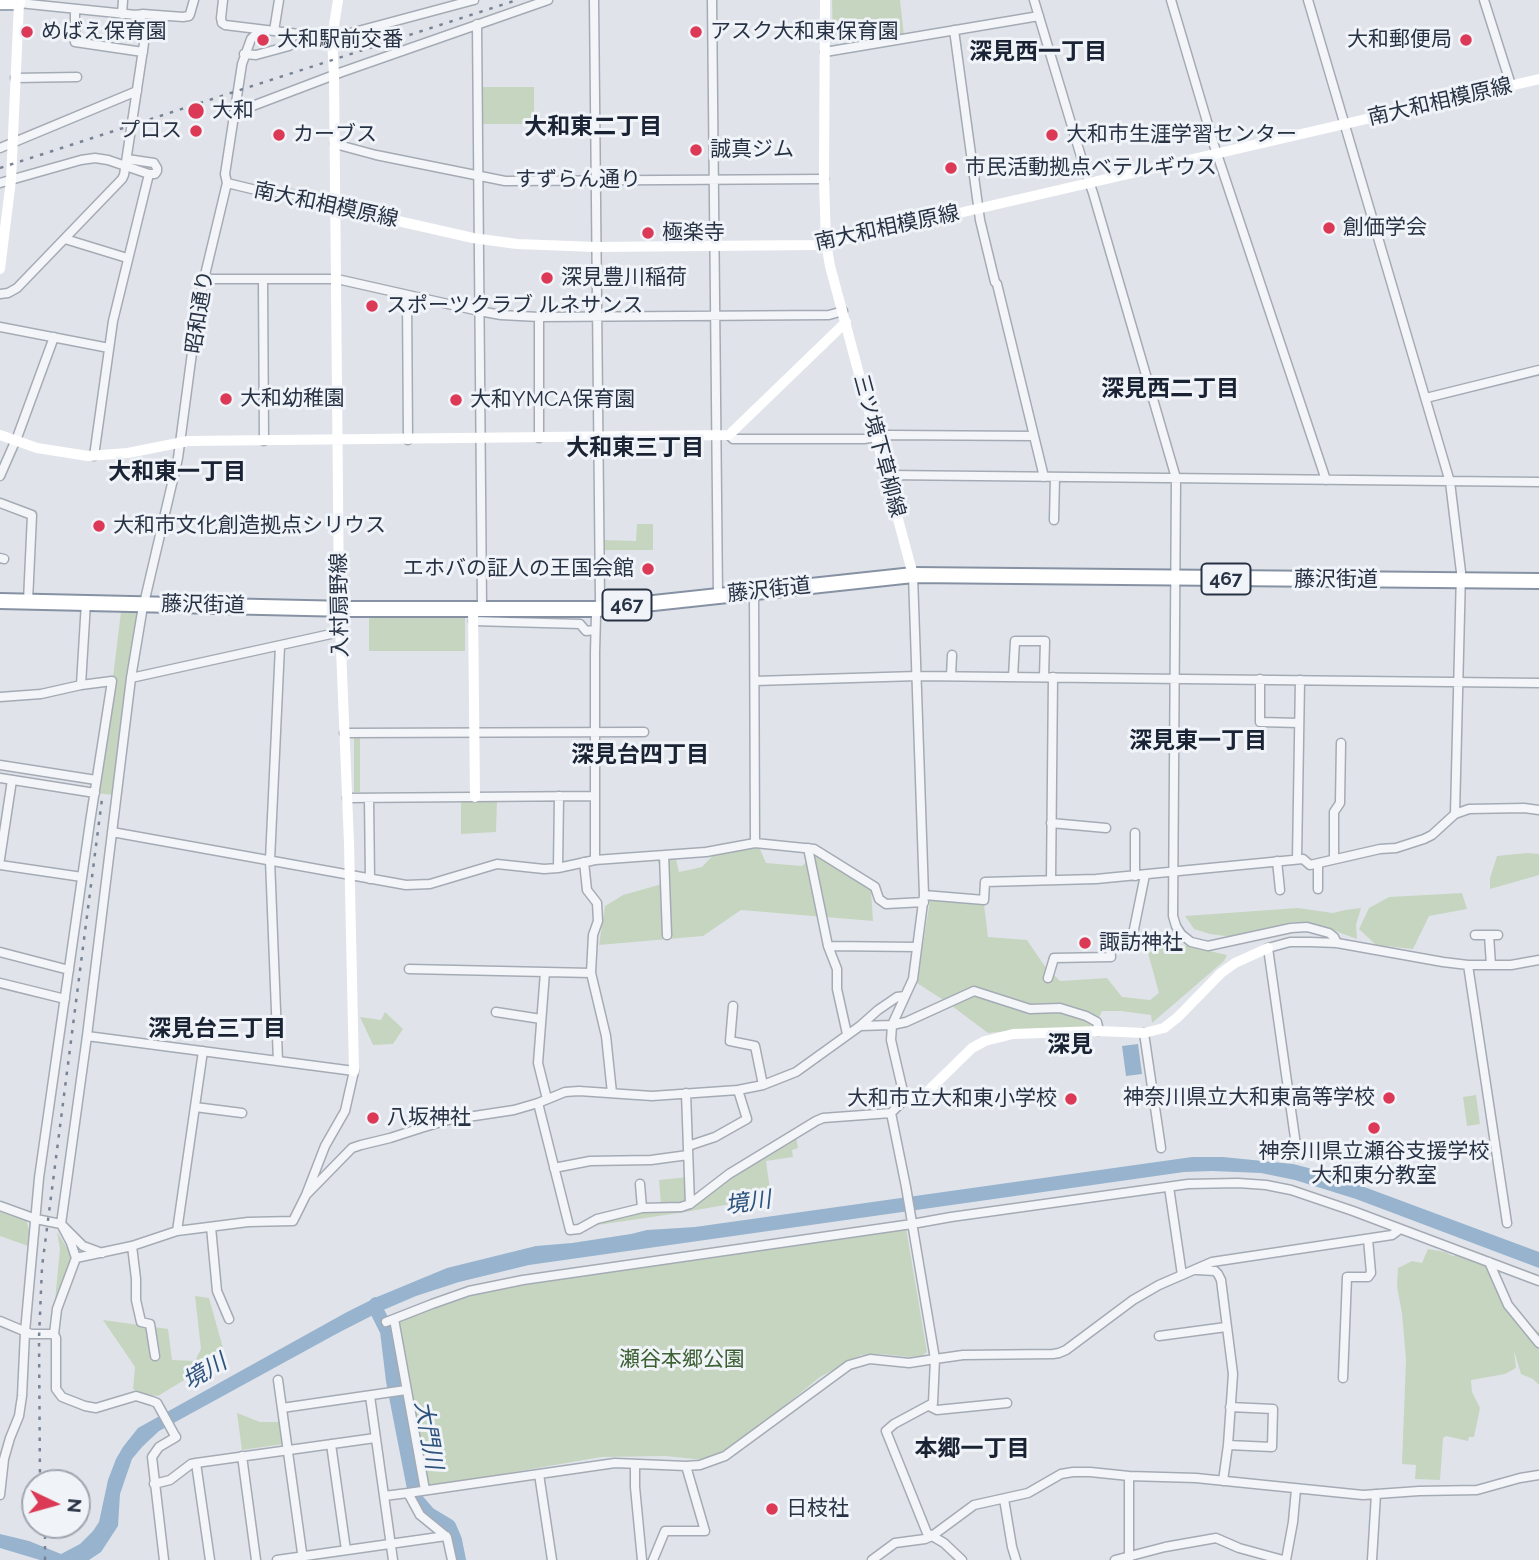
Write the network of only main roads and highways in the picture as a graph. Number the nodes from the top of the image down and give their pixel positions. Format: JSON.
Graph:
{"nodes":[{"id":1,"x":19,"y":1,"type":"edge"},
{"id":2,"x":0,"y":3,"type":"edge"},
{"id":3,"x":1539,"y":581,"type":"edge"},
{"id":4,"x":0,"y":601,"type":"edge"}],
"edges":[{"from":1,"to":2,"type":"main road"},
{"from":3,"to":4,"type":"highway","name":"藤沢街道","number":"467"}]}
